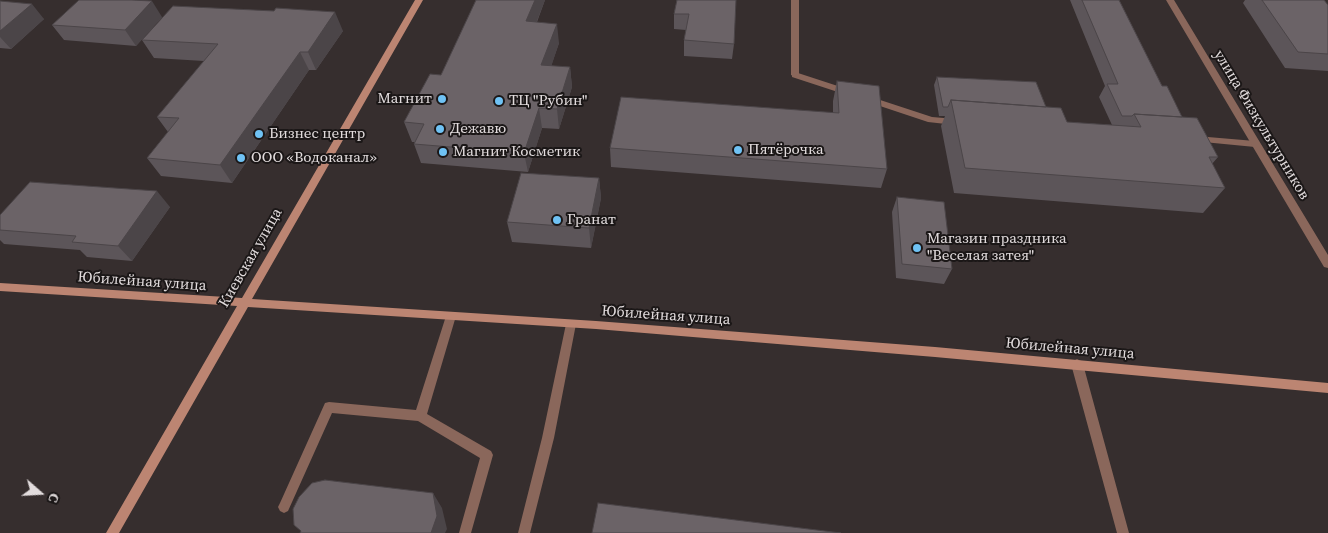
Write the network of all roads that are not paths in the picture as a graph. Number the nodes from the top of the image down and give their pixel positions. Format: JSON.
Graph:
{"nodes":[{"id":1,"x":419,"y":0,"type":"edge"},
{"id":2,"x":795,"y":0,"type":"edge"},
{"id":3,"x":1170,"y":0,"type":"edge"},
{"id":4,"x":961,"y":122,"type":"edge"},
{"id":5,"x":1186,"y":139,"type":"edge"},
{"id":6,"x":1255,"y":144,"type":"junction"},
{"id":7,"x":1328,"y":264,"type":"edge"},
{"id":8,"x":0,"y":287,"type":"edge"},
{"id":9,"x":242,"y":304,"type":"junction"},
{"id":10,"x":451,"y":316,"type":"junction"},
{"id":11,"x":571,"y":324,"type":"junction"},
{"id":12,"x":1077,"y":364,"type":"junction"},
{"id":13,"x":1328,"y":388,"type":"edge"},
{"id":14,"x":420,"y":416,"type":"junction"},
{"id":15,"x":284,"y":507,"type":"dead end"},
{"id":16,"x":112,"y":533,"type":"edge"},
{"id":17,"x":465,"y":533,"type":"edge"},
{"id":18,"x":524,"y":533,"type":"edge"},
{"id":19,"x":1122,"y":533,"type":"edge"}],
"edges":[{"from":1,"to":9,"type":"street","name":"Киевская улица"},
{"from":2,"to":4,"type":"street"},
{"from":3,"to":6,"type":"street","name":"улица Физкультурников"},
{"from":5,"to":6,"type":"street"},
{"from":6,"to":7,"type":"street","name":"улица Физкультурников"},
{"from":8,"to":9,"type":"street","name":"Юбилейная улица"},
{"from":9,"to":10,"type":"street","name":"Юбилейная улица"},
{"from":9,"to":16,"type":"street","name":"Киевская улица"},
{"from":10,"to":11,"type":"street","name":"Юбилейная улица"},
{"from":10,"to":14,"type":"street"},
{"from":11,"to":12,"type":"street","name":"Юбилейная улица"},
{"from":11,"to":18,"type":"street"},
{"from":12,"to":13,"type":"street","name":"Юбилейная улица"},
{"from":12,"to":19,"type":"street"},
{"from":14,"to":15,"type":"street"},
{"from":14,"to":17,"type":"street"}]}
